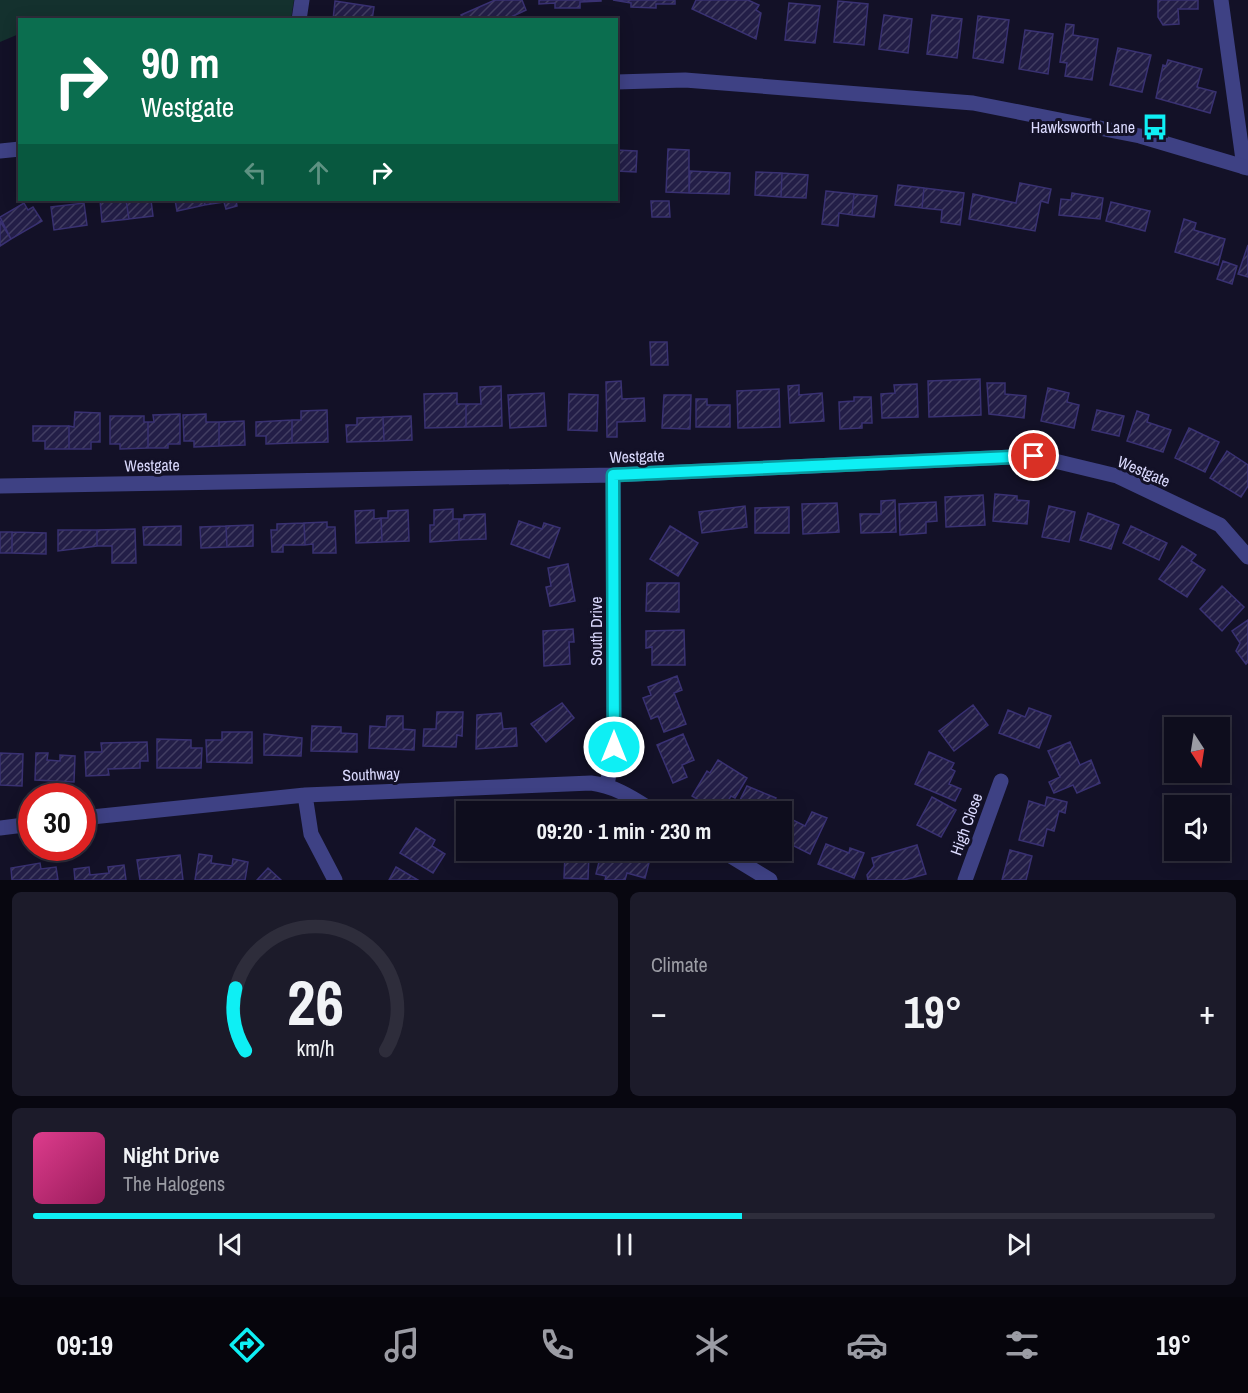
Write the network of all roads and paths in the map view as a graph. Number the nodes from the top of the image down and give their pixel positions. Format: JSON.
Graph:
{"nodes":[{"id":1,"x":302,"y":0,"type":"edge"},
{"id":2,"x":1221,"y":0,"type":"edge"},
{"id":3,"x":299,"y":18,"type":"edge"},
{"id":4,"x":618,"y":82,"type":"edge"},
{"id":5,"x":18,"y":149,"type":"edge"},
{"id":6,"x":0,"y":151,"type":"edge"},
{"id":7,"x":1246,"y":167,"type":"edge"},
{"id":8,"x":613,"y":475,"type":"junction"},
{"id":9,"x":0,"y":486,"type":"edge"},
{"id":10,"x":1248,"y":557,"type":"edge"},
{"id":11,"x":1001,"y":781,"type":"dead end"},
{"id":12,"x":607,"y":785,"type":"junction"},
{"id":13,"x":305,"y":795,"type":"junction"},
{"id":14,"x":635,"y":801,"type":"edge"},
{"id":15,"x":96,"y":817,"type":"edge"},
{"id":16,"x":18,"y":826,"type":"edge"},
{"id":17,"x":0,"y":828,"type":"edge"},
{"id":18,"x":739,"y":861,"type":"edge"},
{"id":19,"x":335,"y":880,"type":"edge"},
{"id":20,"x":770,"y":880,"type":"edge"},
{"id":21,"x":965,"y":880,"type":"edge"}],
"edges":[{"from":1,"to":3,"type":"street"},
{"from":2,"to":7,"type":"street"},
{"from":4,"to":7,"type":"street"},
{"from":5,"to":6,"type":"street"},
{"from":8,"to":9,"type":"street","name":"Westgate"},
{"from":8,"to":10,"type":"street","name":"Westgate"},
{"from":8,"to":12,"type":"street","name":"South Drive"},
{"from":11,"to":21,"type":"street","name":"High Close"},
{"from":12,"to":13,"type":"street","name":"Southway"},
{"from":12,"to":14,"type":"street","name":"Southway"},
{"from":13,"to":15,"type":"street","name":"Southway"},
{"from":13,"to":19,"type":"street"},
{"from":16,"to":17,"type":"street"},
{"from":18,"to":20,"type":"street"}]}
